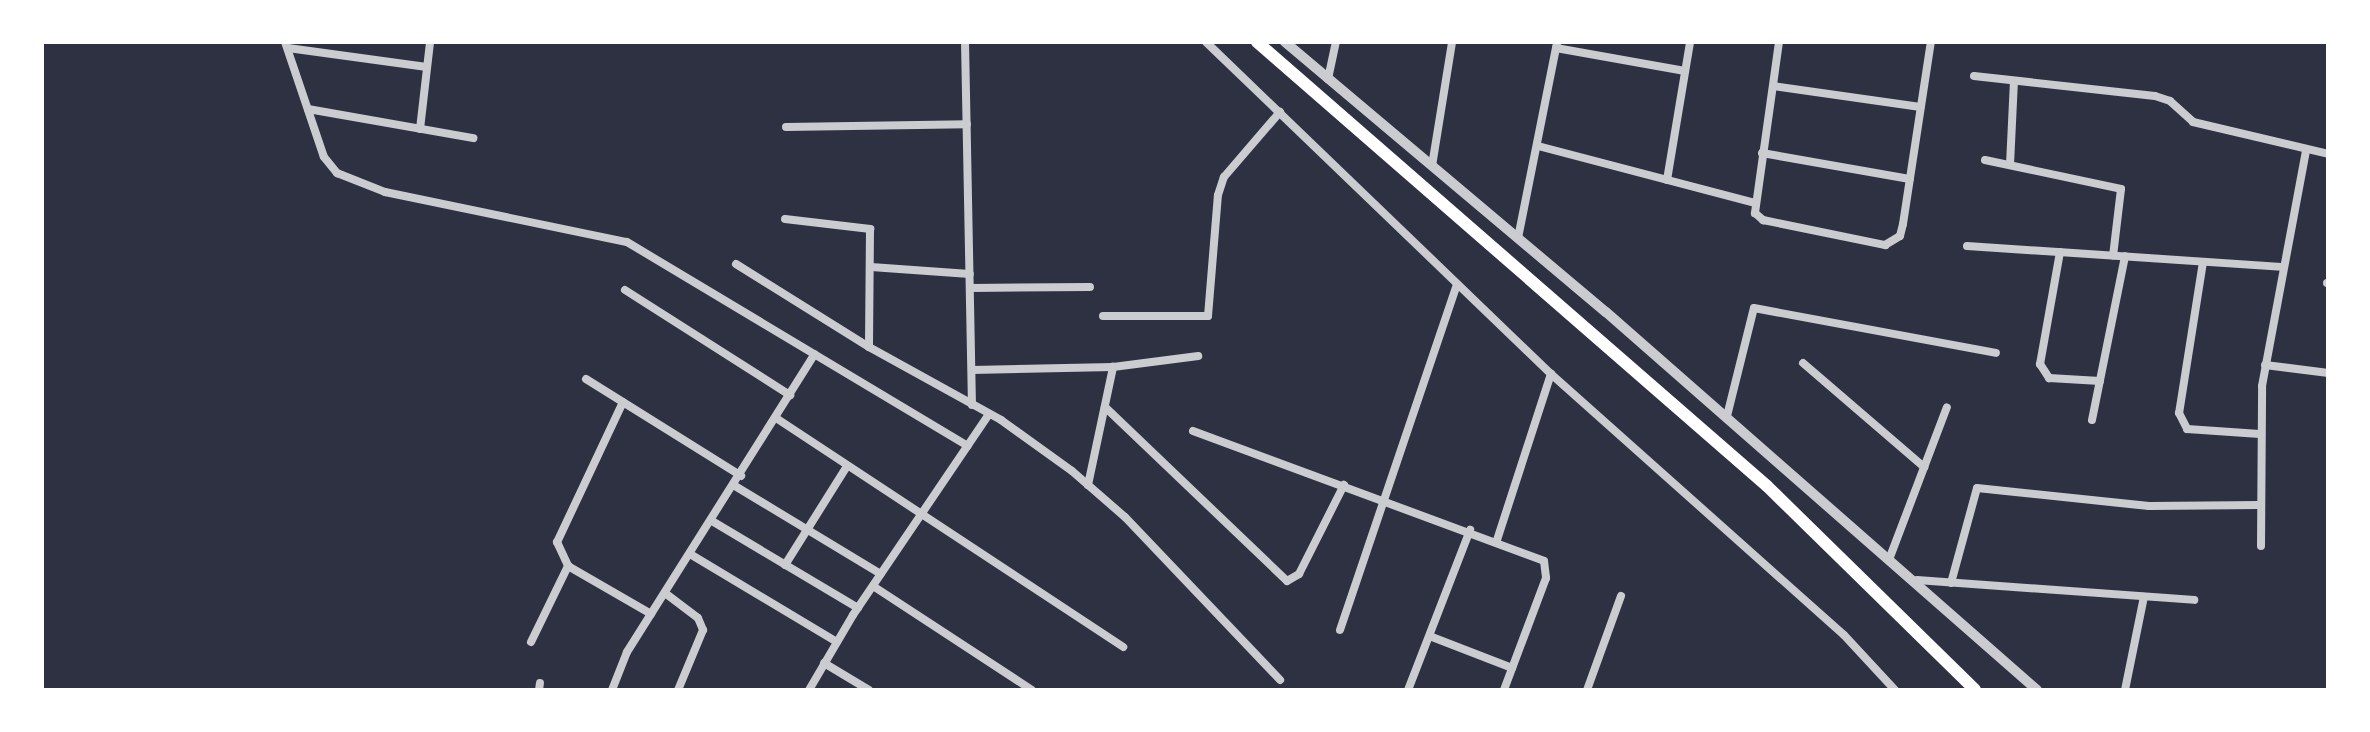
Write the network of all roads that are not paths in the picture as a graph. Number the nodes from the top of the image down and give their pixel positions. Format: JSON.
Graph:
{"nodes":[{"id":1,"x":430,"y":42,"type":"edge"},
{"id":2,"x":965,"y":42,"type":"edge"},
{"id":3,"x":1206,"y":42,"type":"edge"},
{"id":4,"x":1257,"y":42,"type":"edge"},
{"id":5,"x":1285,"y":42,"type":"edge"},
{"id":6,"x":1336,"y":42,"type":"edge"},
{"id":7,"x":1452,"y":42,"type":"edge"},
{"id":8,"x":1690,"y":42,"type":"edge"},
{"id":9,"x":1779,"y":42,"type":"edge"},
{"id":10,"x":1931,"y":42,"type":"edge"},
{"id":11,"x":287,"y":45,"type":"edge"},
{"id":12,"x":1557,"y":45,"type":"edge"},
{"id":13,"x":427,"y":67,"type":"junction"},
{"id":14,"x":1685,"y":71,"type":"junction"},
{"id":15,"x":1974,"y":76,"type":"dead end"},
{"id":16,"x":1328,"y":79,"type":"junction"},
{"id":17,"x":2014,"y":81,"type":"junction"},
{"id":18,"x":1773,"y":86,"type":"junction"},
{"id":19,"x":1921,"y":107,"type":"junction"},
{"id":20,"x":308,"y":109,"type":"junction"},
{"id":21,"x":1280,"y":112,"type":"junction"},
{"id":22,"x":967,"y":124,"type":"junction"},
{"id":23,"x":786,"y":127,"type":"dead end"},
{"id":24,"x":420,"y":129,"type":"junction"},
{"id":25,"x":473,"y":138,"type":"dead end"},
{"id":26,"x":1538,"y":146,"type":"junction"},
{"id":27,"x":2306,"y":150,"type":"junction"},
{"id":28,"x":1762,"y":153,"type":"junction"},
{"id":29,"x":2328,"y":154,"type":"edge"},
{"id":30,"x":1985,"y":160,"type":"dead end"},
{"id":31,"x":2010,"y":165,"type":"junction"},
{"id":32,"x":1432,"y":166,"type":"junction"},
{"id":33,"x":1910,"y":179,"type":"junction"},
{"id":34,"x":1667,"y":180,"type":"junction"},
{"id":35,"x":1755,"y":203,"type":"junction"},
{"id":36,"x":785,"y":219,"type":"dead end"},
{"id":37,"x":1518,"y":238,"type":"junction"},
{"id":38,"x":1967,"y":246,"type":"dead end"},
{"id":39,"x":2060,"y":252,"type":"junction"},
{"id":40,"x":2113,"y":256,"type":"junction"},
{"id":41,"x":2125,"y":256,"type":"junction"},
{"id":42,"x":2203,"y":262,"type":"junction"},
{"id":43,"x":736,"y":264,"type":"dead end"},
{"id":44,"x":871,"y":267,"type":"junction"},
{"id":45,"x":2281,"y":267,"type":"junction"},
{"id":46,"x":970,"y":274,"type":"junction"},
{"id":47,"x":1457,"y":284,"type":"junction"},
{"id":48,"x":1090,"y":287,"type":"dead end"},
{"id":49,"x":970,"y":288,"type":"junction"},
{"id":50,"x":625,"y":290,"type":"dead end"},
{"id":51,"x":1103,"y":316,"type":"dead end"},
{"id":52,"x":869,"y":347,"type":"junction"},
{"id":53,"x":1996,"y":353,"type":"dead end"},
{"id":54,"x":815,"y":354,"type":"junction"},
{"id":55,"x":1198,"y":356,"type":"dead end"},
{"id":56,"x":1803,"y":363,"type":"dead end"},
{"id":57,"x":2265,"y":365,"type":"junction"},
{"id":58,"x":1113,"y":367,"type":"junction"},
{"id":59,"x":972,"y":370,"type":"junction"},
{"id":60,"x":2328,"y":373,"type":"edge"},
{"id":61,"x":1551,"y":374,"type":"junction"},
{"id":62,"x":586,"y":379,"type":"dead end"},
{"id":63,"x":2100,"y":381,"type":"junction"},
{"id":64,"x":790,"y":395,"type":"junction"},
{"id":65,"x":623,"y":402,"type":"junction"},
{"id":66,"x":972,"y":405,"type":"junction"},
{"id":67,"x":1105,"y":407,"type":"junction"},
{"id":68,"x":1947,"y":407,"type":"dead end"},
{"id":69,"x":989,"y":414,"type":"junction"},
{"id":70,"x":1727,"y":416,"type":"junction"},
{"id":71,"x":776,"y":418,"type":"junction"},
{"id":72,"x":2092,"y":420,"type":"dead end"},
{"id":73,"x":1193,"y":431,"type":"dead end"},
{"id":74,"x":2260,"y":434,"type":"junction"},
{"id":75,"x":968,"y":446,"type":"junction"},
{"id":76,"x":847,"y":466,"type":"junction"},
{"id":77,"x":1924,"y":467,"type":"junction"},
{"id":78,"x":741,"y":476,"type":"junction"},
{"id":79,"x":1088,"y":485,"type":"junction"},
{"id":80,"x":1344,"y":485,"type":"junction"},
{"id":81,"x":735,"y":486,"type":"junction"},
{"id":82,"x":1381,"y":499,"type":"junction"},
{"id":83,"x":2260,"y":505,"type":"junction"},
{"id":84,"x":921,"y":514,"type":"junction"},
{"id":85,"x":712,"y":521,"type":"junction"},
{"id":86,"x":807,"y":530,"type":"junction"},
{"id":87,"x":1470,"y":530,"type":"junction"},
{"id":88,"x":1497,"y":540,"type":"junction"},
{"id":89,"x":2261,"y":546,"type":"dead end"},
{"id":90,"x":690,"y":554,"type":"junction"},
{"id":91,"x":1890,"y":557,"type":"junction"},
{"id":92,"x":785,"y":565,"type":"junction"},
{"id":93,"x":568,"y":566,"type":"junction"},
{"id":94,"x":881,"y":574,"type":"junction"},
{"id":95,"x":1917,"y":580,"type":"junction"},
{"id":96,"x":1951,"y":583,"type":"junction"},
{"id":97,"x":873,"y":586,"type":"junction"},
{"id":98,"x":665,"y":593,"type":"junction"},
{"id":99,"x":1621,"y":596,"type":"dead end"},
{"id":100,"x":2144,"y":597,"type":"junction"},
{"id":101,"x":2194,"y":600,"type":"dead end"},
{"id":102,"x":858,"y":608,"type":"junction"},
{"id":103,"x":651,"y":614,"type":"junction"},
{"id":104,"x":1340,"y":630,"type":"dead end"},
{"id":105,"x":1432,"y":637,"type":"junction"},
{"id":106,"x":531,"y":642,"type":"dead end"},
{"id":107,"x":837,"y":642,"type":"junction"},
{"id":108,"x":1123,"y":647,"type":"dead end"},
{"id":109,"x":824,"y":663,"type":"junction"},
{"id":110,"x":1512,"y":668,"type":"junction"},
{"id":111,"x":1280,"y":680,"type":"dead end"},
{"id":112,"x":612,"y":690,"type":"edge"},
{"id":113,"x":678,"y":690,"type":"edge"},
{"id":114,"x":809,"y":690,"type":"edge"},
{"id":115,"x":869,"y":690,"type":"edge"},
{"id":116,"x":1032,"y":690,"type":"edge"},
{"id":117,"x":1408,"y":690,"type":"edge"},
{"id":118,"x":1504,"y":690,"type":"edge"},
{"id":119,"x":1587,"y":690,"type":"edge"},
{"id":120,"x":1895,"y":690,"type":"edge"},
{"id":121,"x":1975,"y":690,"type":"edge"},
{"id":122,"x":2037,"y":690,"type":"edge"},
{"id":123,"x":2125,"y":690,"type":"edge"}],
"edges":[{"from":1,"to":13,"type":"street"},
{"from":2,"to":22,"type":"street"},
{"from":3,"to":21,"type":"street"},
{"from":4,"to":121,"type":"main road"},
{"from":5,"to":16,"type":"street"},
{"from":6,"to":16,"type":"street"},
{"from":7,"to":32,"type":"street"},
{"from":8,"to":14,"type":"street"},
{"from":9,"to":18,"type":"street"},
{"from":10,"to":19,"type":"street"},
{"from":11,"to":13,"type":"street"},
{"from":11,"to":20,"type":"street"},
{"from":12,"to":14,"type":"street"},
{"from":12,"to":26,"type":"street"},
{"from":13,"to":24,"type":"street"},
{"from":14,"to":34,"type":"street"},
{"from":15,"to":17,"type":"street"},
{"from":16,"to":32,"type":"street"},
{"from":17,"to":27,"type":"street"},
{"from":17,"to":31,"type":"street"},
{"from":18,"to":19,"type":"street"},
{"from":18,"to":28,"type":"street"},
{"from":19,"to":33,"type":"street"},
{"from":20,"to":24,"type":"street"},
{"from":20,"to":54,"type":"street"},
{"from":21,"to":47,"type":"street"},
{"from":21,"to":51,"type":"street"},
{"from":22,"to":23,"type":"street"},
{"from":22,"to":46,"type":"street"},
{"from":24,"to":25,"type":"street"},
{"from":26,"to":34,"type":"street"},
{"from":26,"to":37,"type":"street"},
{"from":27,"to":29,"type":"street"},
{"from":27,"to":45,"type":"street"},
{"from":28,"to":33,"type":"street"},
{"from":28,"to":35,"type":"street"},
{"from":30,"to":31,"type":"street"},
{"from":31,"to":40,"type":"street"},
{"from":32,"to":37,"type":"street"},
{"from":33,"to":35,"type":"street"},
{"from":34,"to":35,"type":"street"},
{"from":36,"to":44,"type":"street"},
{"from":37,"to":70,"type":"street"},
{"from":38,"to":39,"type":"street"},
{"from":39,"to":40,"type":"street"},
{"from":39,"to":63,"type":"street"},
{"from":40,"to":41,"type":"street"},
{"from":41,"to":42,"type":"street"},
{"from":41,"to":63,"type":"street"},
{"from":42,"to":45,"type":"street"},
{"from":42,"to":74,"type":"street"},
{"from":43,"to":52,"type":"street"},
{"from":44,"to":46,"type":"street"},
{"from":44,"to":52,"type":"street"},
{"from":45,"to":57,"type":"street"},
{"from":46,"to":49,"type":"street"},
{"from":47,"to":61,"type":"street"},
{"from":47,"to":82,"type":"street"},
{"from":48,"to":49,"type":"street"},
{"from":49,"to":59,"type":"street"},
{"from":50,"to":64,"type":"street"},
{"from":52,"to":66,"type":"street"},
{"from":53,"to":70,"type":"street"},
{"from":54,"to":64,"type":"street"},
{"from":54,"to":75,"type":"street"},
{"from":55,"to":58,"type":"street"},
{"from":56,"to":77,"type":"street"},
{"from":57,"to":60,"type":"street"},
{"from":57,"to":74,"type":"street"},
{"from":58,"to":59,"type":"street"},
{"from":58,"to":67,"type":"street"},
{"from":59,"to":66,"type":"street"},
{"from":61,"to":88,"type":"street"},
{"from":61,"to":120,"type":"street"},
{"from":62,"to":65,"type":"street"},
{"from":63,"to":72,"type":"street"},
{"from":64,"to":71,"type":"street"},
{"from":65,"to":78,"type":"street"},
{"from":65,"to":93,"type":"street"},
{"from":66,"to":69,"type":"street"},
{"from":67,"to":79,"type":"street"},
{"from":67,"to":80,"type":"street"},
{"from":68,"to":77,"type":"street"},
{"from":69,"to":75,"type":"street"},
{"from":69,"to":79,"type":"street"},
{"from":70,"to":91,"type":"street"},
{"from":71,"to":76,"type":"street"},
{"from":71,"to":78,"type":"street"},
{"from":73,"to":80,"type":"street"},
{"from":74,"to":83,"type":"street"},
{"from":75,"to":84,"type":"street"},
{"from":76,"to":84,"type":"street"},
{"from":76,"to":86,"type":"street"},
{"from":77,"to":91,"type":"street"},
{"from":78,"to":81,"type":"street"},
{"from":79,"to":111,"type":"street"},
{"from":80,"to":82,"type":"street"},
{"from":81,"to":85,"type":"street"},
{"from":81,"to":86,"type":"street"},
{"from":82,"to":87,"type":"street"},
{"from":82,"to":104,"type":"street"},
{"from":83,"to":89,"type":"street"},
{"from":83,"to":96,"type":"street"},
{"from":84,"to":94,"type":"street"},
{"from":84,"to":108,"type":"street"},
{"from":85,"to":90,"type":"street"},
{"from":85,"to":92,"type":"street"},
{"from":86,"to":92,"type":"street"},
{"from":86,"to":94,"type":"street"},
{"from":87,"to":88,"type":"street"},
{"from":87,"to":105,"type":"street"},
{"from":88,"to":110,"type":"street"},
{"from":90,"to":98,"type":"street"},
{"from":90,"to":107,"type":"street"},
{"from":91,"to":95,"type":"street"},
{"from":92,"to":102,"type":"street"},
{"from":93,"to":103,"type":"street"},
{"from":93,"to":106,"type":"street"},
{"from":94,"to":97,"type":"street"},
{"from":95,"to":96,"type":"street"},
{"from":95,"to":122,"type":"street"},
{"from":96,"to":100,"type":"street"},
{"from":97,"to":102,"type":"street"},
{"from":97,"to":116,"type":"street"},
{"from":98,"to":103,"type":"street"},
{"from":98,"to":113,"type":"street"},
{"from":99,"to":119,"type":"street"},
{"from":100,"to":101,"type":"street"},
{"from":100,"to":123,"type":"street"},
{"from":102,"to":107,"type":"street"},
{"from":103,"to":112,"type":"street"},
{"from":105,"to":110,"type":"street"},
{"from":105,"to":117,"type":"street"},
{"from":107,"to":109,"type":"street"},
{"from":109,"to":114,"type":"street"},
{"from":109,"to":115,"type":"street"},
{"from":110,"to":118,"type":"street"}]}
